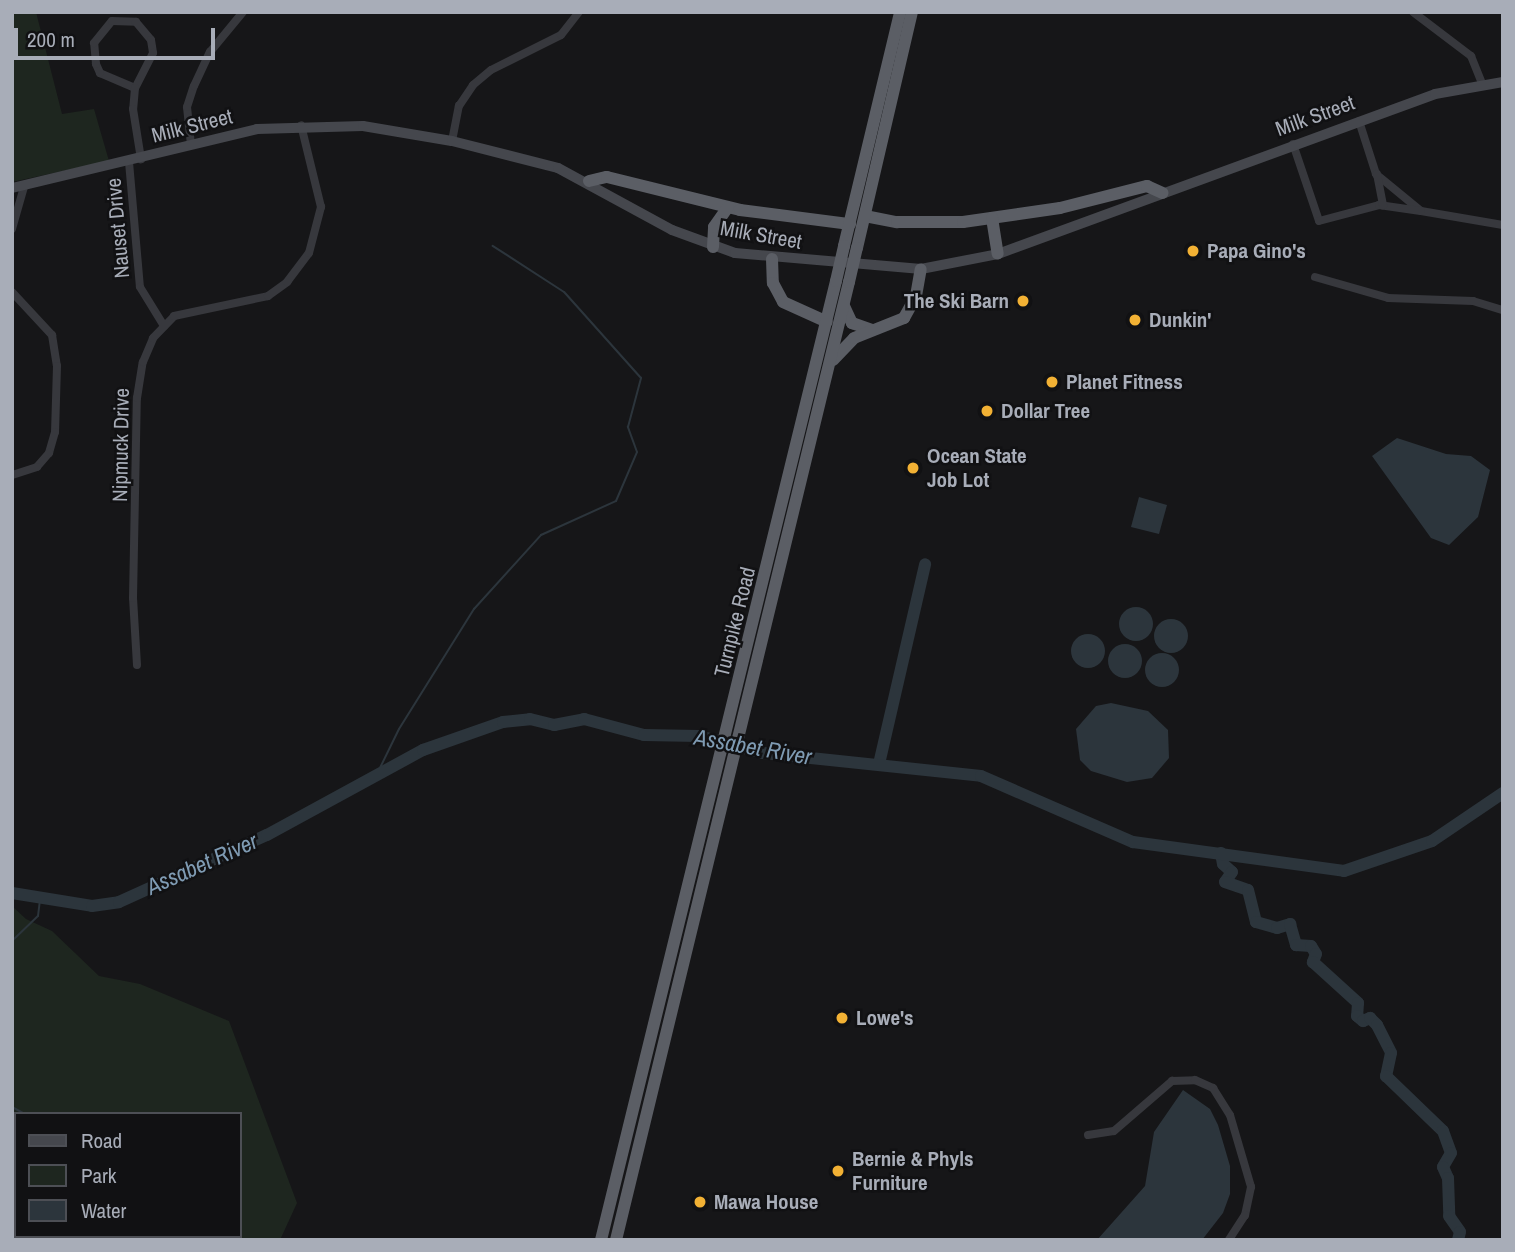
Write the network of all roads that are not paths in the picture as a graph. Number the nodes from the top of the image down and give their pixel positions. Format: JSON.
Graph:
{"nodes":[{"id":1,"x":243,"y":12,"type":"edge"},
{"id":2,"x":579,"y":12,"type":"edge"},
{"id":3,"x":900,"y":12,"type":"edge"},
{"id":4,"x":912,"y":12,"type":"edge"},
{"id":5,"x":1413,"y":12,"type":"edge"},
{"id":6,"x":1503,"y":82,"type":"edge"},
{"id":7,"x":1482,"y":83,"type":"junction"},
{"id":8,"x":135,"y":88,"type":"junction"},
{"id":9,"x":1359,"y":121,"type":"junction"},
{"id":10,"x":302,"y":125,"type":"junction"},
{"id":11,"x":452,"y":141,"type":"junction"},
{"id":12,"x":1293,"y":144,"type":"junction"},
{"id":13,"x":191,"y":145,"type":"junction"},
{"id":14,"x":141,"y":159,"type":"junction"},
{"id":15,"x":129,"y":162,"type":"junction"},
{"id":16,"x":1376,"y":173,"type":"junction"},
{"id":17,"x":589,"y":181,"type":"junction"},
{"id":18,"x":18,"y":188,"type":"edge"},
{"id":19,"x":1163,"y":194,"type":"junction"},
{"id":20,"x":1383,"y":205,"type":"junction"},
{"id":21,"x":728,"y":207,"type":"junction"},
{"id":22,"x":1420,"y":211,"type":"junction"},
{"id":23,"x":865,"y":216,"type":"junction"},
{"id":24,"x":992,"y":218,"type":"junction"},
{"id":25,"x":850,"y":224,"type":"junction"},
{"id":26,"x":1503,"y":225,"type":"edge"},
{"id":27,"x":12,"y":229,"type":"edge"},
{"id":28,"x":713,"y":247,"type":"junction"},
{"id":29,"x":851,"y":247,"type":"junction"},
{"id":30,"x":998,"y":254,"type":"junction"},
{"id":31,"x":772,"y":259,"type":"junction"},
{"id":32,"x":921,"y":269,"type":"junction"},
{"id":33,"x":1315,"y":277,"type":"dead end"},
{"id":34,"x":843,"y":282,"type":"junction"},
{"id":35,"x":12,"y":292,"type":"edge"},
{"id":36,"x":844,"y":306,"type":"junction"},
{"id":37,"x":1503,"y":310,"type":"edge"},
{"id":38,"x":827,"y":323,"type":"junction"},
{"id":39,"x":164,"y":326,"type":"junction"},
{"id":40,"x":872,"y":331,"type":"junction"},
{"id":41,"x":829,"y":367,"type":"junction"},
{"id":42,"x":12,"y":475,"type":"edge"},
{"id":43,"x":137,"y":665,"type":"dead end"},
{"id":44,"x":1088,"y":1135,"type":"dead end"},
{"id":45,"x":601,"y":1240,"type":"edge"},
{"id":46,"x":616,"y":1240,"type":"edge"},
{"id":47,"x":1229,"y":1240,"type":"edge"}],
"edges":[{"from":1,"to":13,"type":"street"},
{"from":2,"to":11,"type":"street"},
{"from":3,"to":25,"type":"highway","name":"Turnpike Road"},
{"from":4,"to":23,"type":"highway","name":"Turnpike Road"},
{"from":5,"to":7,"type":"street"},
{"from":6,"to":7,"type":"main road","name":"Milk Street"},
{"from":7,"to":9,"type":"main road","name":"Milk Street"},
{"from":8,"to":8,"type":"street"},
{"from":8,"to":14,"type":"street"},
{"from":9,"to":12,"type":"main road","name":"Milk Street"},
{"from":9,"to":16,"type":"street"},
{"from":10,"to":11,"type":"main road","name":"Milk Street"},
{"from":10,"to":13,"type":"main road","name":"Milk Street"},
{"from":10,"to":39,"type":"street","name":"Nipmuck Drive"},
{"from":11,"to":17,"type":"main road","name":"Milk Street"},
{"from":12,"to":19,"type":"main road","name":"Milk Street"},
{"from":12,"to":20,"type":"street"},
{"from":13,"to":14,"type":"main road","name":"Milk Street"},
{"from":14,"to":15,"type":"main road","name":"Milk Street"},
{"from":15,"to":18,"type":"main road","name":"Milk Street"},
{"from":15,"to":39,"type":"street","name":"Nauset Drive"},
{"from":16,"to":20,"type":"street"},
{"from":16,"to":22,"type":"street"},
{"from":17,"to":21,"type":"highway"},
{"from":17,"to":28,"type":"main road","name":"Milk Street"},
{"from":18,"to":27,"type":"street"},
{"from":19,"to":24,"type":"highway"},
{"from":19,"to":30,"type":"main road","name":"Milk Street"},
{"from":20,"to":22,"type":"street"},
{"from":21,"to":25,"type":"highway"},
{"from":21,"to":28,"type":"highway"},
{"from":22,"to":26,"type":"street"},
{"from":23,"to":24,"type":"highway"},
{"from":23,"to":29,"type":"highway","name":"Turnpike Road"},
{"from":24,"to":30,"type":"highway"},
{"from":25,"to":29,"type":"highway","name":"Turnpike Road"},
{"from":28,"to":31,"type":"main road","name":"Milk Street"},
{"from":29,"to":34,"type":"highway","name":"Turnpike Road","bridge":true},
{"from":30,"to":32,"type":"main road","name":"Milk Street"},
{"from":31,"to":32,"type":"main road","name":"Milk Street"},
{"from":31,"to":38,"type":"highway"},
{"from":32,"to":40,"type":"highway"},
{"from":33,"to":37,"type":"street"},
{"from":34,"to":36,"type":"highway","name":"Turnpike Road"},
{"from":34,"to":38,"type":"highway","name":"Turnpike Road"},
{"from":35,"to":42,"type":"street"},
{"from":36,"to":40,"type":"highway"},
{"from":36,"to":41,"type":"highway","name":"Turnpike Road"},
{"from":38,"to":45,"type":"highway","name":"Turnpike Road"},
{"from":39,"to":43,"type":"street","name":"Nipmuck Drive"},
{"from":40,"to":41,"type":"highway"},
{"from":41,"to":46,"type":"highway","name":"Turnpike Road"},
{"from":44,"to":47,"type":"street"}]}
